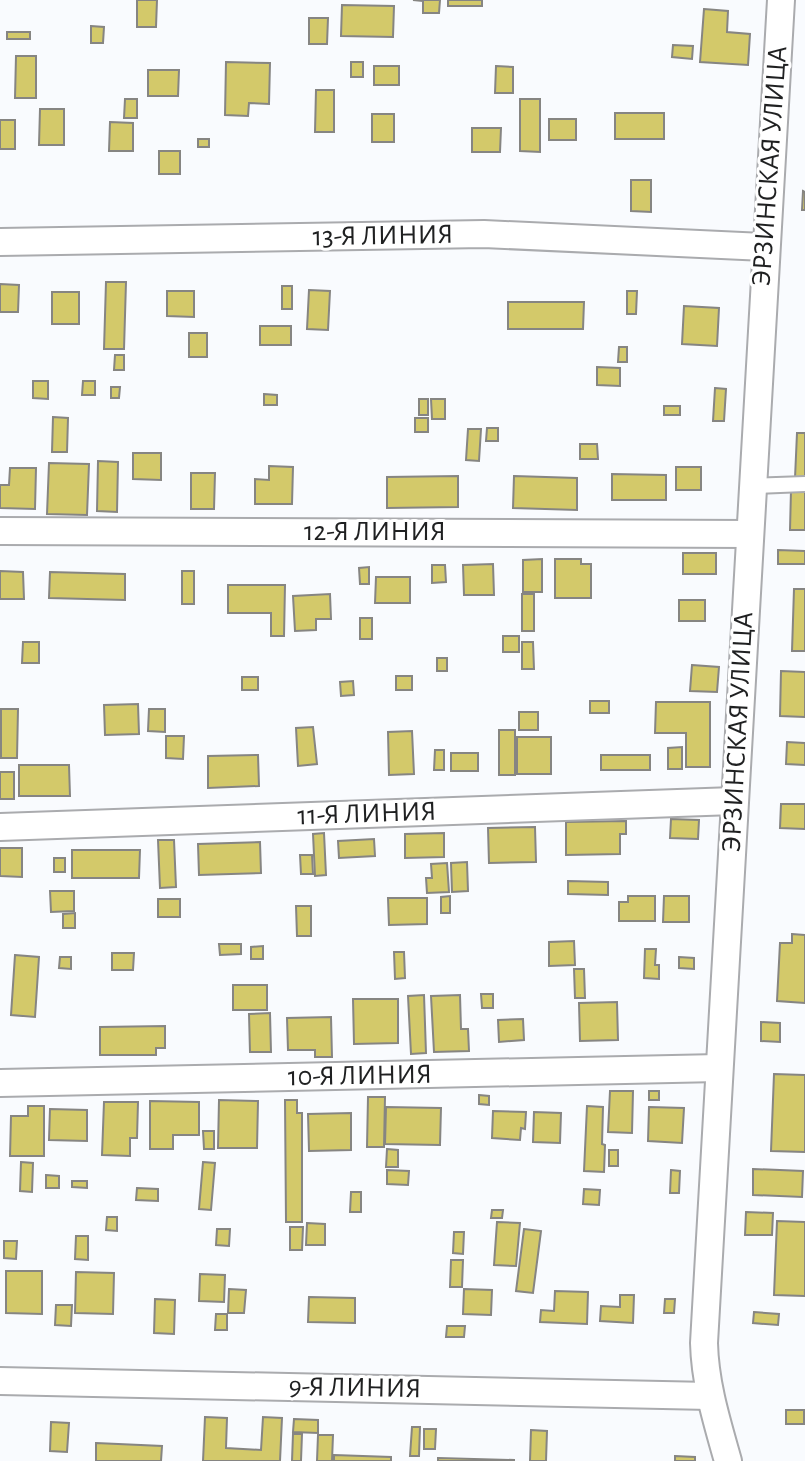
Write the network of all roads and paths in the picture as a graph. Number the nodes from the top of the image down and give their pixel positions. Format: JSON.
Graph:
{"nodes":[{"id":1,"x":781,"y":0,"type":"edge"},
{"id":2,"x":0,"y":242,"type":"edge"},
{"id":3,"x":765,"y":247,"type":"junction"},
{"id":4,"x":805,"y":484,"type":"edge"},
{"id":5,"x":752,"y":486,"type":"junction"},
{"id":6,"x":0,"y":530,"type":"edge"},
{"id":7,"x":750,"y":534,"type":"junction"},
{"id":8,"x":734,"y":801,"type":"junction"},
{"id":9,"x":0,"y":827,"type":"edge"},
{"id":10,"x":719,"y":1068,"type":"junction"},
{"id":11,"x":0,"y":1083,"type":"edge"},
{"id":12,"x":0,"y":1381,"type":"edge"},
{"id":13,"x":710,"y":1396,"type":"junction"},
{"id":14,"x":729,"y":1461,"type":"edge"}],
"edges":[{"from":1,"to":3,"type":"street","name":"ЭРЗИНСКАЯ УЛИЦА"},
{"from":2,"to":3,"type":"street","name":"13-Я ЛИНИЯ"},
{"from":3,"to":5,"type":"street","name":"ЭРЗИНСКАЯ УЛИЦА"},
{"from":4,"to":5,"type":"lane"},
{"from":5,"to":7,"type":"street","name":"ЭРЗИНСКАЯ УЛИЦА"},
{"from":6,"to":7,"type":"street","name":"12-Я ЛИНИЯ"},
{"from":7,"to":8,"type":"street","name":"ЭРЗИНСКАЯ УЛИЦА"},
{"from":8,"to":9,"type":"street","name":"11-Я ЛИНИЯ"},
{"from":8,"to":10,"type":"street","name":"ЭРЗИНСКАЯ УЛИЦА"},
{"from":10,"to":11,"type":"street","name":"10-Я ЛИНИЯ"},
{"from":10,"to":13,"type":"street","name":"ЭРЗИНСКАЯ УЛИЦА"},
{"from":12,"to":13,"type":"street","name":"9-Я ЛИНИЯ"},
{"from":13,"to":14,"type":"street","name":"ЭРЗИНСКАЯ УЛИЦА"}]}
